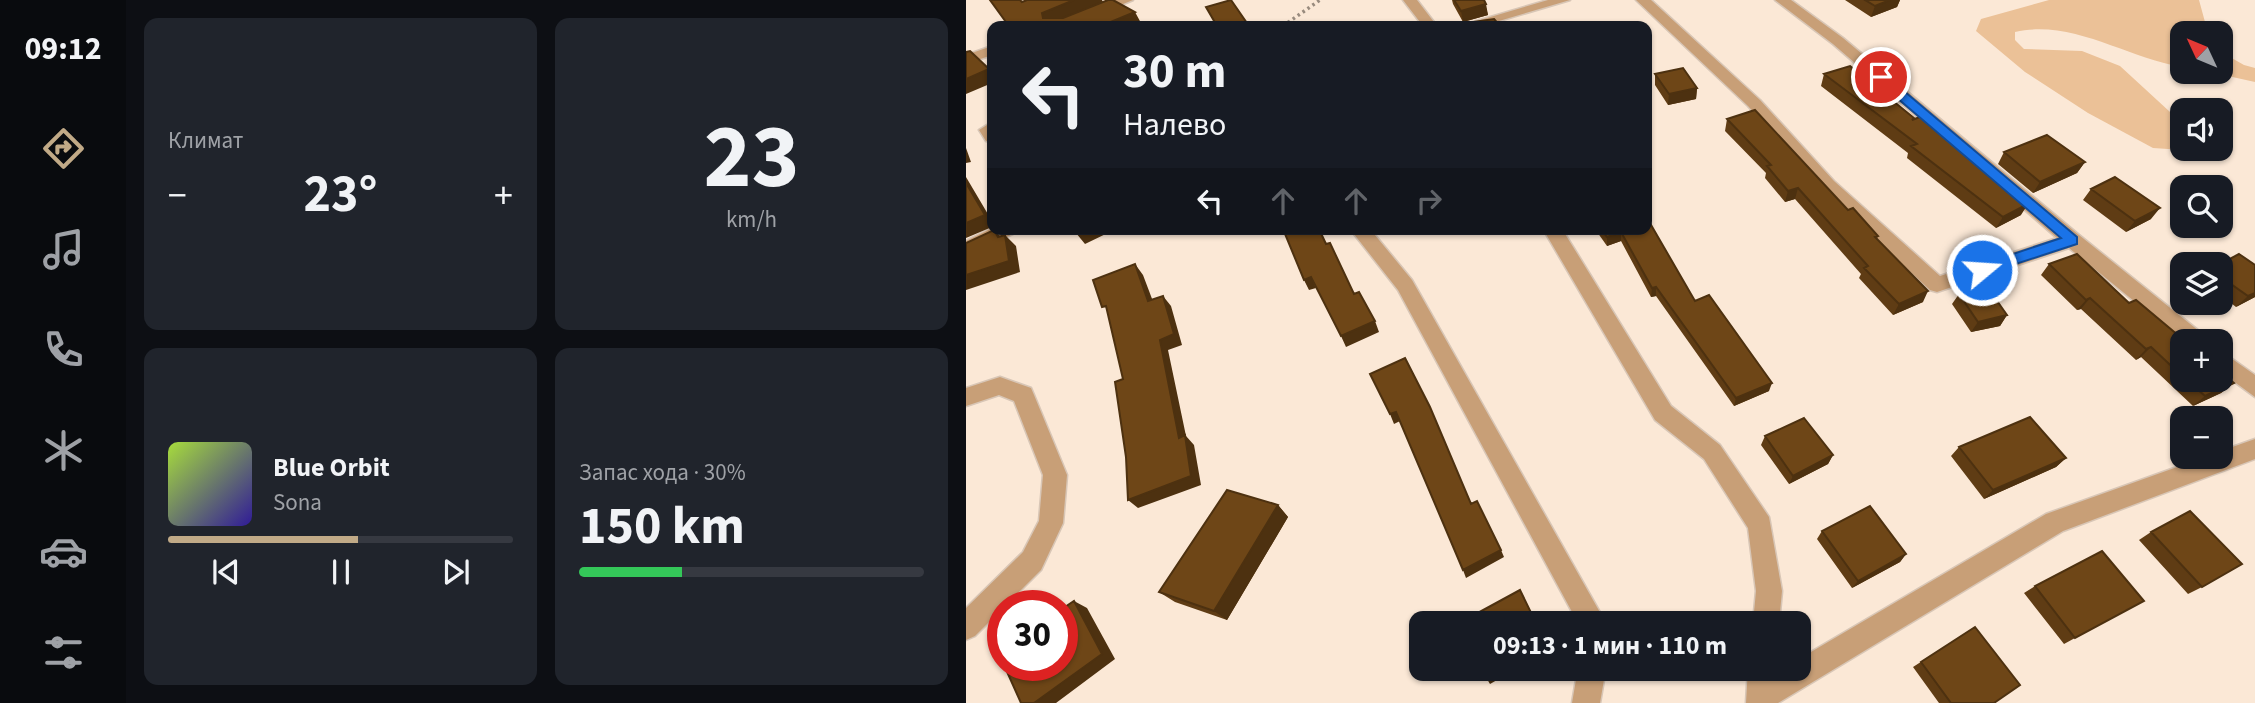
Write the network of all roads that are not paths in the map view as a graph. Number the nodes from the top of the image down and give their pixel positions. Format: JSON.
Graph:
{"nodes":[{"id":1,"x":1125,"y":0,"type":"edge"},
{"id":2,"x":1410,"y":0,"type":"edge"},
{"id":3,"x":1563,"y":0,"type":"edge"},
{"id":4,"x":1643,"y":0,"type":"edge"},
{"id":5,"x":1782,"y":0,"type":"edge"},
{"id":6,"x":1070,"y":21,"type":"edge"},
{"id":7,"x":1426,"y":21,"type":"edge"},
{"id":8,"x":1485,"y":21,"type":"edge"},
{"id":9,"x":987,"y":52,"type":"edge"},
{"id":10,"x":966,"y":60,"type":"edge"},
{"id":11,"x":994,"y":235,"type":"edge"},
{"id":12,"x":1364,"y":235,"type":"edge"},
{"id":13,"x":1556,"y":235,"type":"edge"},
{"id":14,"x":2072,"y":240,"type":"junction"},
{"id":15,"x":966,"y":249,"type":"edge"},
{"id":16,"x":2182,"y":329,"type":"edge"},
{"id":17,"x":2233,"y":370,"type":"edge"},
{"id":18,"x":2255,"y":388,"type":"edge"},
{"id":19,"x":966,"y":397,"type":"edge"},
{"id":20,"x":2255,"y":449,"type":"edge"},
{"id":21,"x":1586,"y":611,"type":"edge"},
{"id":22,"x":1767,"y":611,"type":"edge"},
{"id":23,"x":966,"y":627,"type":"edge"},
{"id":24,"x":1590,"y":681,"type":"edge"},
{"id":25,"x":1761,"y":681,"type":"edge"},
{"id":26,"x":1760,"y":700,"type":"edge"},
{"id":27,"x":1586,"y":703,"type":"edge"}],
"edges":[{"from":1,"to":6,"type":"street"},
{"from":2,"to":7,"type":"street"},
{"from":3,"to":8,"type":"street"},
{"from":4,"to":14,"type":"street"},
{"from":5,"to":14,"type":"street"},
{"from":9,"to":10,"type":"street"},
{"from":11,"to":15,"type":"street"},
{"from":12,"to":21,"type":"street"},
{"from":13,"to":22,"type":"street"},
{"from":14,"to":16,"type":"street"},
{"from":17,"to":18,"type":"street"},
{"from":19,"to":23,"type":"street"},
{"from":20,"to":26,"type":"street"},
{"from":24,"to":27,"type":"street"},
{"from":25,"to":26,"type":"street"}]}
